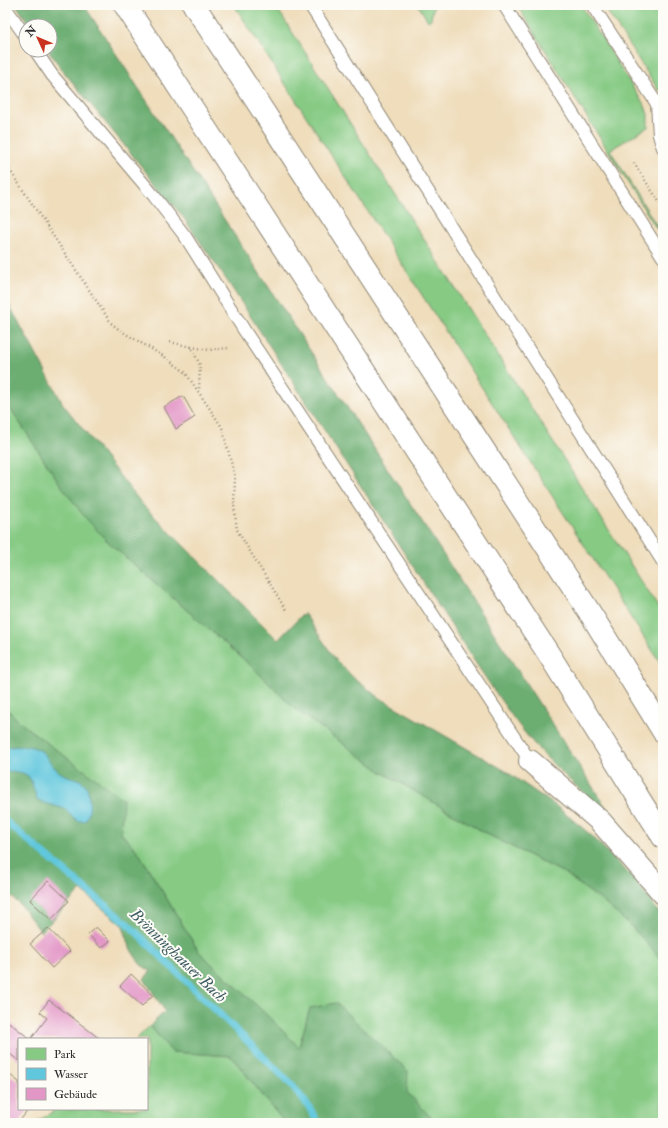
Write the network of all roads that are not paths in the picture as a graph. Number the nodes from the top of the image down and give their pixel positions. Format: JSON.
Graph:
{"nodes":[{"id":1,"x":125,"y":5,"type":"edge"},
{"id":2,"x":194,"y":5,"type":"edge"},
{"id":3,"x":310,"y":5,"type":"edge"},
{"id":4,"x":504,"y":5,"type":"edge"},
{"id":5,"x":592,"y":5,"type":"edge"},
{"id":6,"x":5,"y":6,"type":"edge"},
{"id":7,"x":18,"y":25,"type":"edge"},
{"id":8,"x":40,"y":58,"type":"edge"},
{"id":9,"x":660,"y":102,"type":"edge"},
{"id":10,"x":663,"y":148,"type":"edge"},
{"id":11,"x":663,"y":257,"type":"edge"},
{"id":12,"x":663,"y":562,"type":"edge"},
{"id":13,"x":663,"y":731,"type":"edge"},
{"id":14,"x":530,"y":761,"type":"joint"},
{"id":15,"x":663,"y":837,"type":"edge"},
{"id":16,"x":663,"y":893,"type":"edge"}],
"edges":[{"from":1,"to":15,"type":"highway"},
{"from":2,"to":13,"type":"highway"},
{"from":3,"to":12,"type":"lane"},
{"from":4,"to":11,"type":"lane"},
{"from":5,"to":9,"type":"lane"},
{"from":6,"to":7,"type":"lane"},
{"from":8,"to":14,"type":"lane"},
{"from":9,"to":10,"type":"lane"},
{"from":14,"to":16,"type":"highway"}]}
